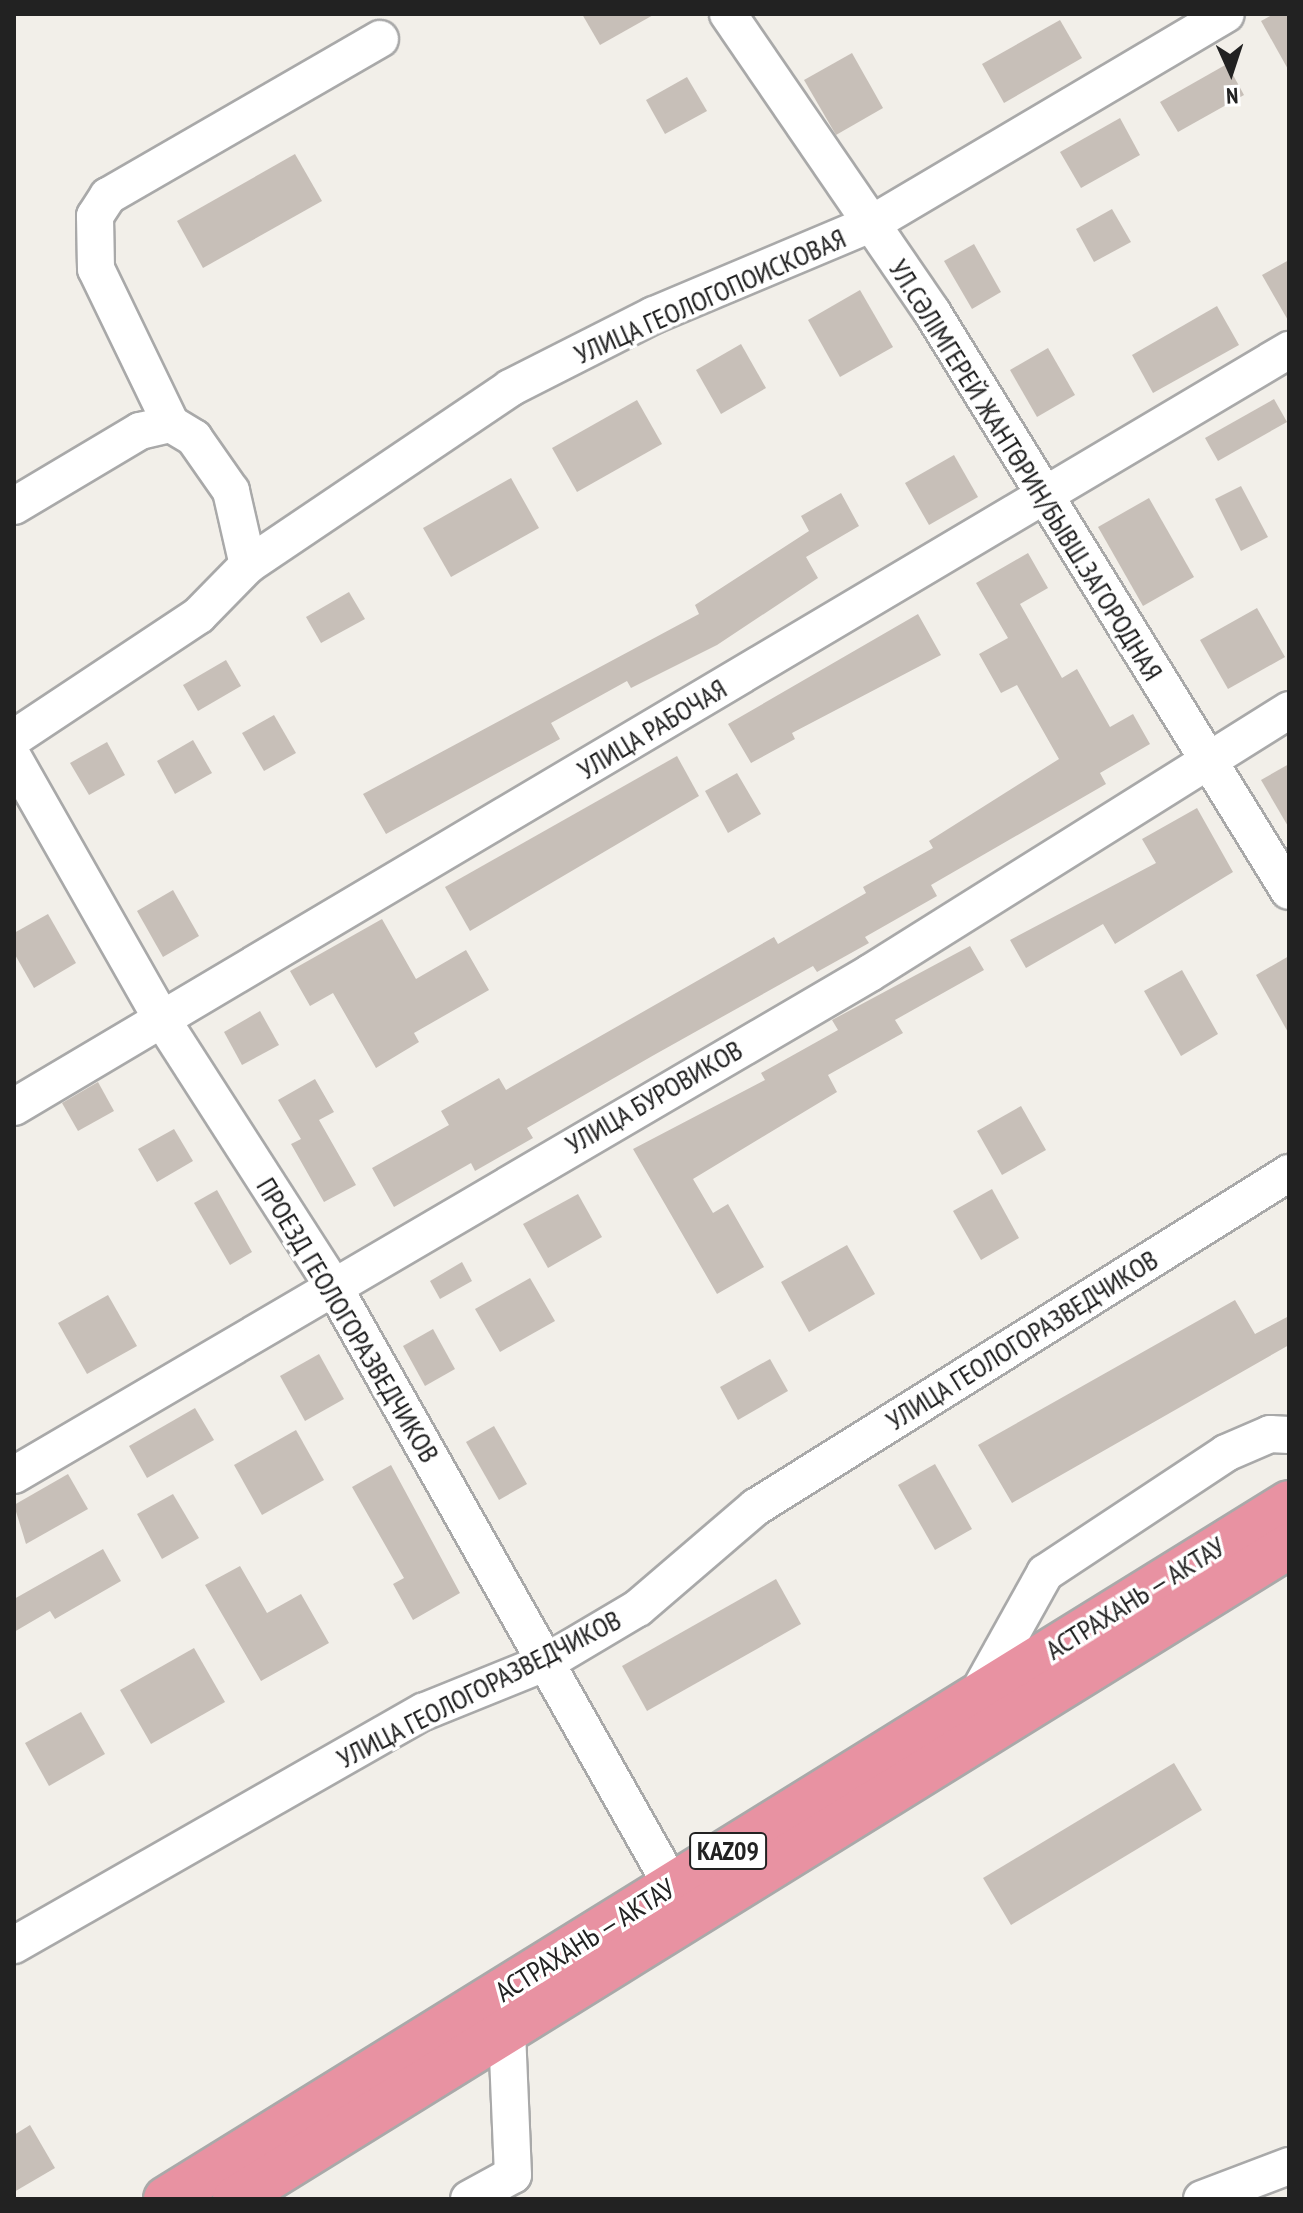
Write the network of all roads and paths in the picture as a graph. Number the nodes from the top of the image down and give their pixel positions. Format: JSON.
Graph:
{"nodes":[{"id":1,"x":728,"y":14,"type":"edge"},
{"id":2,"x":1226,"y":14,"type":"edge"},
{"id":3,"x":380,"y":39,"type":"dead end"},
{"id":4,"x":871,"y":224,"type":"junction"},
{"id":5,"x":1289,"y":350,"type":"edge"},
{"id":6,"x":171,"y":424,"type":"junction"},
{"id":7,"x":1044,"y":498,"type":"junction"},
{"id":8,"x":14,"y":506,"type":"edge"},
{"id":9,"x":248,"y":565,"type":"junction"},
{"id":10,"x":1289,"y":710,"type":"edge"},
{"id":11,"x":14,"y":738,"type":"edge"},
{"id":12,"x":14,"y":759,"type":"edge"},
{"id":13,"x":1206,"y":759,"type":"junction"},
{"id":14,"x":1289,"y":891,"type":"edge"},
{"id":15,"x":161,"y":1018,"type":"junction"},
{"id":16,"x":14,"y":1107,"type":"edge"},
{"id":17,"x":1289,"y":1173,"type":"edge"},
{"id":18,"x":332,"y":1284,"type":"junction"},
{"id":19,"x":1289,"y":1435,"type":"edge"},
{"id":20,"x":14,"y":1475,"type":"edge"},
{"id":21,"x":1289,"y":1503,"type":"edge"},
{"id":22,"x":1289,"y":1546,"type":"edge"},
{"id":23,"x":547,"y":1662,"type":"junction"},
{"id":24,"x":976,"y":1697,"type":"junction"},
{"id":25,"x":672,"y":1886,"type":"junction"},
{"id":26,"x":14,"y":1945,"type":"edge"},
{"id":27,"x":507,"y":2031,"type":"junction"},
{"id":28,"x":1289,"y":2166,"type":"edge"},
{"id":29,"x":240,"y":2198,"type":"edge"},
{"id":30,"x":166,"y":2199,"type":"edge"},
{"id":31,"x":469,"y":2199,"type":"edge"},
{"id":32,"x":1202,"y":2199,"type":"edge"}],
"edges":[{"from":1,"to":4,"type":"street","name":"УЛ.СӘЛІМГЕРЕЙ ЖАНТӨРИН/БЫВШ.ЗАГОРОДНАЯ"},
{"from":2,"to":4,"type":"street","name":"УЛИЦА ГЕОЛОГОПОИСКОВАЯ"},
{"from":3,"to":6,"type":"street"},
{"from":4,"to":7,"type":"street","name":"УЛ.СӘЛІМГЕРЕЙ ЖАНТӨРИН/БЫВШ.ЗАГОРОДНАЯ"},
{"from":4,"to":9,"type":"street","name":"УЛИЦА ГЕОЛОГОПОИСКОВАЯ"},
{"from":5,"to":7,"type":"street","name":"УЛИЦА РАБОЧАЯ"},
{"from":6,"to":8,"type":"street"},
{"from":6,"to":9,"type":"street"},
{"from":7,"to":13,"type":"street","name":"УЛ.СӘЛІМГЕРЕЙ ЖАНТӨРИН/БЫВШ.ЗАГОРОДНАЯ"},
{"from":7,"to":15,"type":"street","name":"УЛИЦА РАБОЧАЯ"},
{"from":9,"to":11,"type":"street","name":"УЛИЦА ГЕОЛОГОПОИСКОВАЯ"},
{"from":10,"to":13,"type":"street","name":"УЛИЦА БУРОВИКОВ"},
{"from":12,"to":15,"type":"street","name":"ПРОЕЗД ГЕОЛОГОРАЗВЕДЧИКОВ"},
{"from":13,"to":14,"type":"street","name":"УЛ.СӘЛІМГЕРЕЙ ЖАНТӨРИН/БЫВШ.ЗАГОРОДНАЯ"},
{"from":13,"to":18,"type":"street","name":"УЛИЦА БУРОВИКОВ"},
{"from":15,"to":16,"type":"street","name":"УЛИЦА РАБОЧАЯ"},
{"from":15,"to":18,"type":"street","name":"ПРОЕЗД ГЕОЛОГОРАЗВЕДЧИКОВ"},
{"from":17,"to":23,"type":"street","name":"УЛИЦА ГЕОЛОГОРАЗВЕДЧИКОВ"},
{"from":18,"to":20,"type":"street","name":"УЛИЦА БУРОВИКОВ"},
{"from":18,"to":23,"type":"street","name":"ПРОЕЗД ГЕОЛОГОРАЗВЕДЧИКОВ"},
{"from":19,"to":24,"type":"street"},
{"from":21,"to":24,"type":"highway","name":"АСТРАХАНЬ — АКТАУ","number":"KAZ09"},
{"from":22,"to":27,"type":"highway","name":"АСТРАХАНЬ — АКТАУ","number":"KAZ09"},
{"from":23,"to":25,"type":"street","name":"ПРОЕЗД ГЕОЛОГОРАЗВЕДЧИКОВ"},
{"from":23,"to":26,"type":"street","name":"УЛИЦА ГЕОЛОГОРАЗВЕДЧИКОВ"},
{"from":24,"to":25,"type":"highway","name":"АСТРАХАНЬ — АКТАУ","number":"KAZ09"},
{"from":25,"to":30,"type":"highway","name":"АСТРАХАНЬ — АКТАУ","number":"KAZ09"},
{"from":27,"to":29,"type":"highway","name":"АСТРАХАНЬ — АКТАУ","number":"KAZ09"},
{"from":27,"to":31,"type":"street"},
{"from":28,"to":32,"type":"street"}]}
